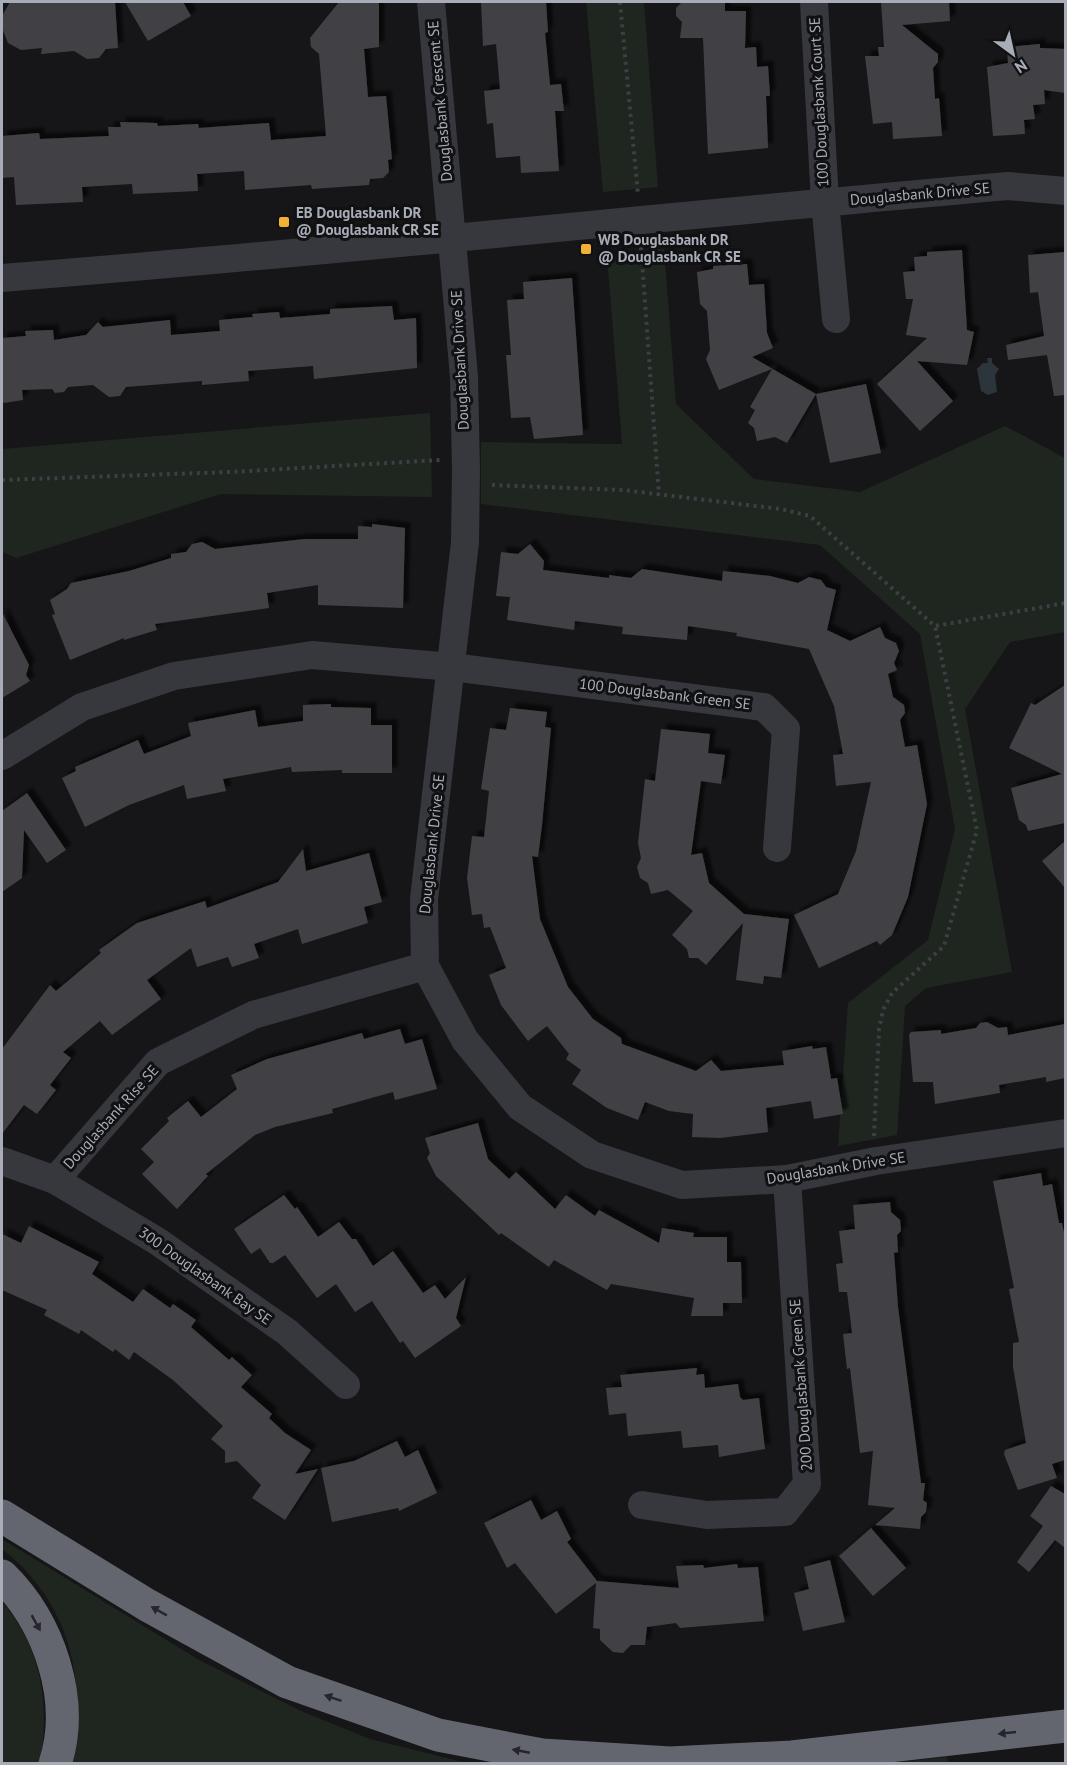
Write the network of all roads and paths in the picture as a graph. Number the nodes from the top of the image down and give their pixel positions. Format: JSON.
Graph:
{"nodes":[{"id":1,"x":431,"y":2,"type":"edge"},
{"id":2,"x":814,"y":2,"type":"edge"},
{"id":3,"x":1065,"y":191,"type":"edge"},
{"id":4,"x":825,"y":202,"type":"junction"},
{"id":5,"x":452,"y":237,"type":"junction"},
{"id":6,"x":2,"y":278,"type":"edge"},
{"id":7,"x":836,"y":319,"type":"dead end"},
{"id":8,"x":466,"y":471,"type":"junction"},
{"id":9,"x":2,"y":480,"type":"edge"},
{"id":10,"x":1065,"y":603,"type":"edge"},
{"id":11,"x":934,"y":626,"type":"junction"},
{"id":12,"x":452,"y":667,"type":"junction"},
{"id":13,"x":2,"y":756,"type":"edge"},
{"id":14,"x":777,"y":848,"type":"dead end"},
{"id":15,"x":425,"y":966,"type":"junction"},
{"id":16,"x":1065,"y":1133,"type":"edge"},
{"id":17,"x":2,"y":1161,"type":"edge"},
{"id":18,"x":876,"y":1161,"type":"junction"},
{"id":19,"x":787,"y":1179,"type":"junction"},
{"id":20,"x":55,"y":1180,"type":"junction"},
{"id":21,"x":346,"y":1385,"type":"dead end"},
{"id":22,"x":642,"y":1505,"type":"dead end"},
{"id":23,"x":2,"y":1516,"type":"edge"},
{"id":24,"x":2,"y":1576,"type":"edge"},
{"id":25,"x":1065,"y":1726,"type":"edge"},
{"id":26,"x":55,"y":1764,"type":"edge"}],
"edges":[{"from":1,"to":5,"type":"street","name":"Douglasbank Crescent SE"},
{"from":2,"to":4,"type":"street","name":"100 Douglasbank Court SE"},
{"from":3,"to":4,"type":"street","name":"Douglasbank Drive SE"},
{"from":4,"to":5,"type":"street","name":"Douglasbank Drive SE"},
{"from":4,"to":7,"type":"street","name":"100 Douglasbank Court SE"},
{"from":5,"to":6,"type":"street","name":"Douglasbank Drive SE"},
{"from":5,"to":8,"type":"street","name":"Douglasbank Drive SE"},
{"from":8,"to":9,"type":"path"},
{"from":8,"to":11,"type":"path"},
{"from":8,"to":12,"type":"street","name":"Douglasbank Drive SE"},
{"from":10,"to":11,"type":"path"},
{"from":11,"to":18,"type":"path"},
{"from":12,"to":13,"type":"street"},
{"from":12,"to":14,"type":"street","name":"100 Douglasbank Green SE"},
{"from":12,"to":15,"type":"street","name":"Douglasbank Drive SE"},
{"from":15,"to":19,"type":"street","name":"Douglasbank Drive SE"},
{"from":15,"to":20,"type":"street","name":"Douglasbank Rise SE"},
{"from":16,"to":18,"type":"street","name":"Douglasbank Drive SE"},
{"from":17,"to":20,"type":"street","name":"Douglasbank Rise SE"},
{"from":18,"to":19,"type":"street","name":"Douglasbank Drive SE"},
{"from":19,"to":22,"type":"street","name":"200 Douglasbank Green SE"},
{"from":20,"to":21,"type":"street","name":"300 Douglasbank Bay SE"},
{"from":25,"to":23,"type":"highway","one_way":true},
{"from":24,"to":26,"type":"highway","one_way":true}]}
